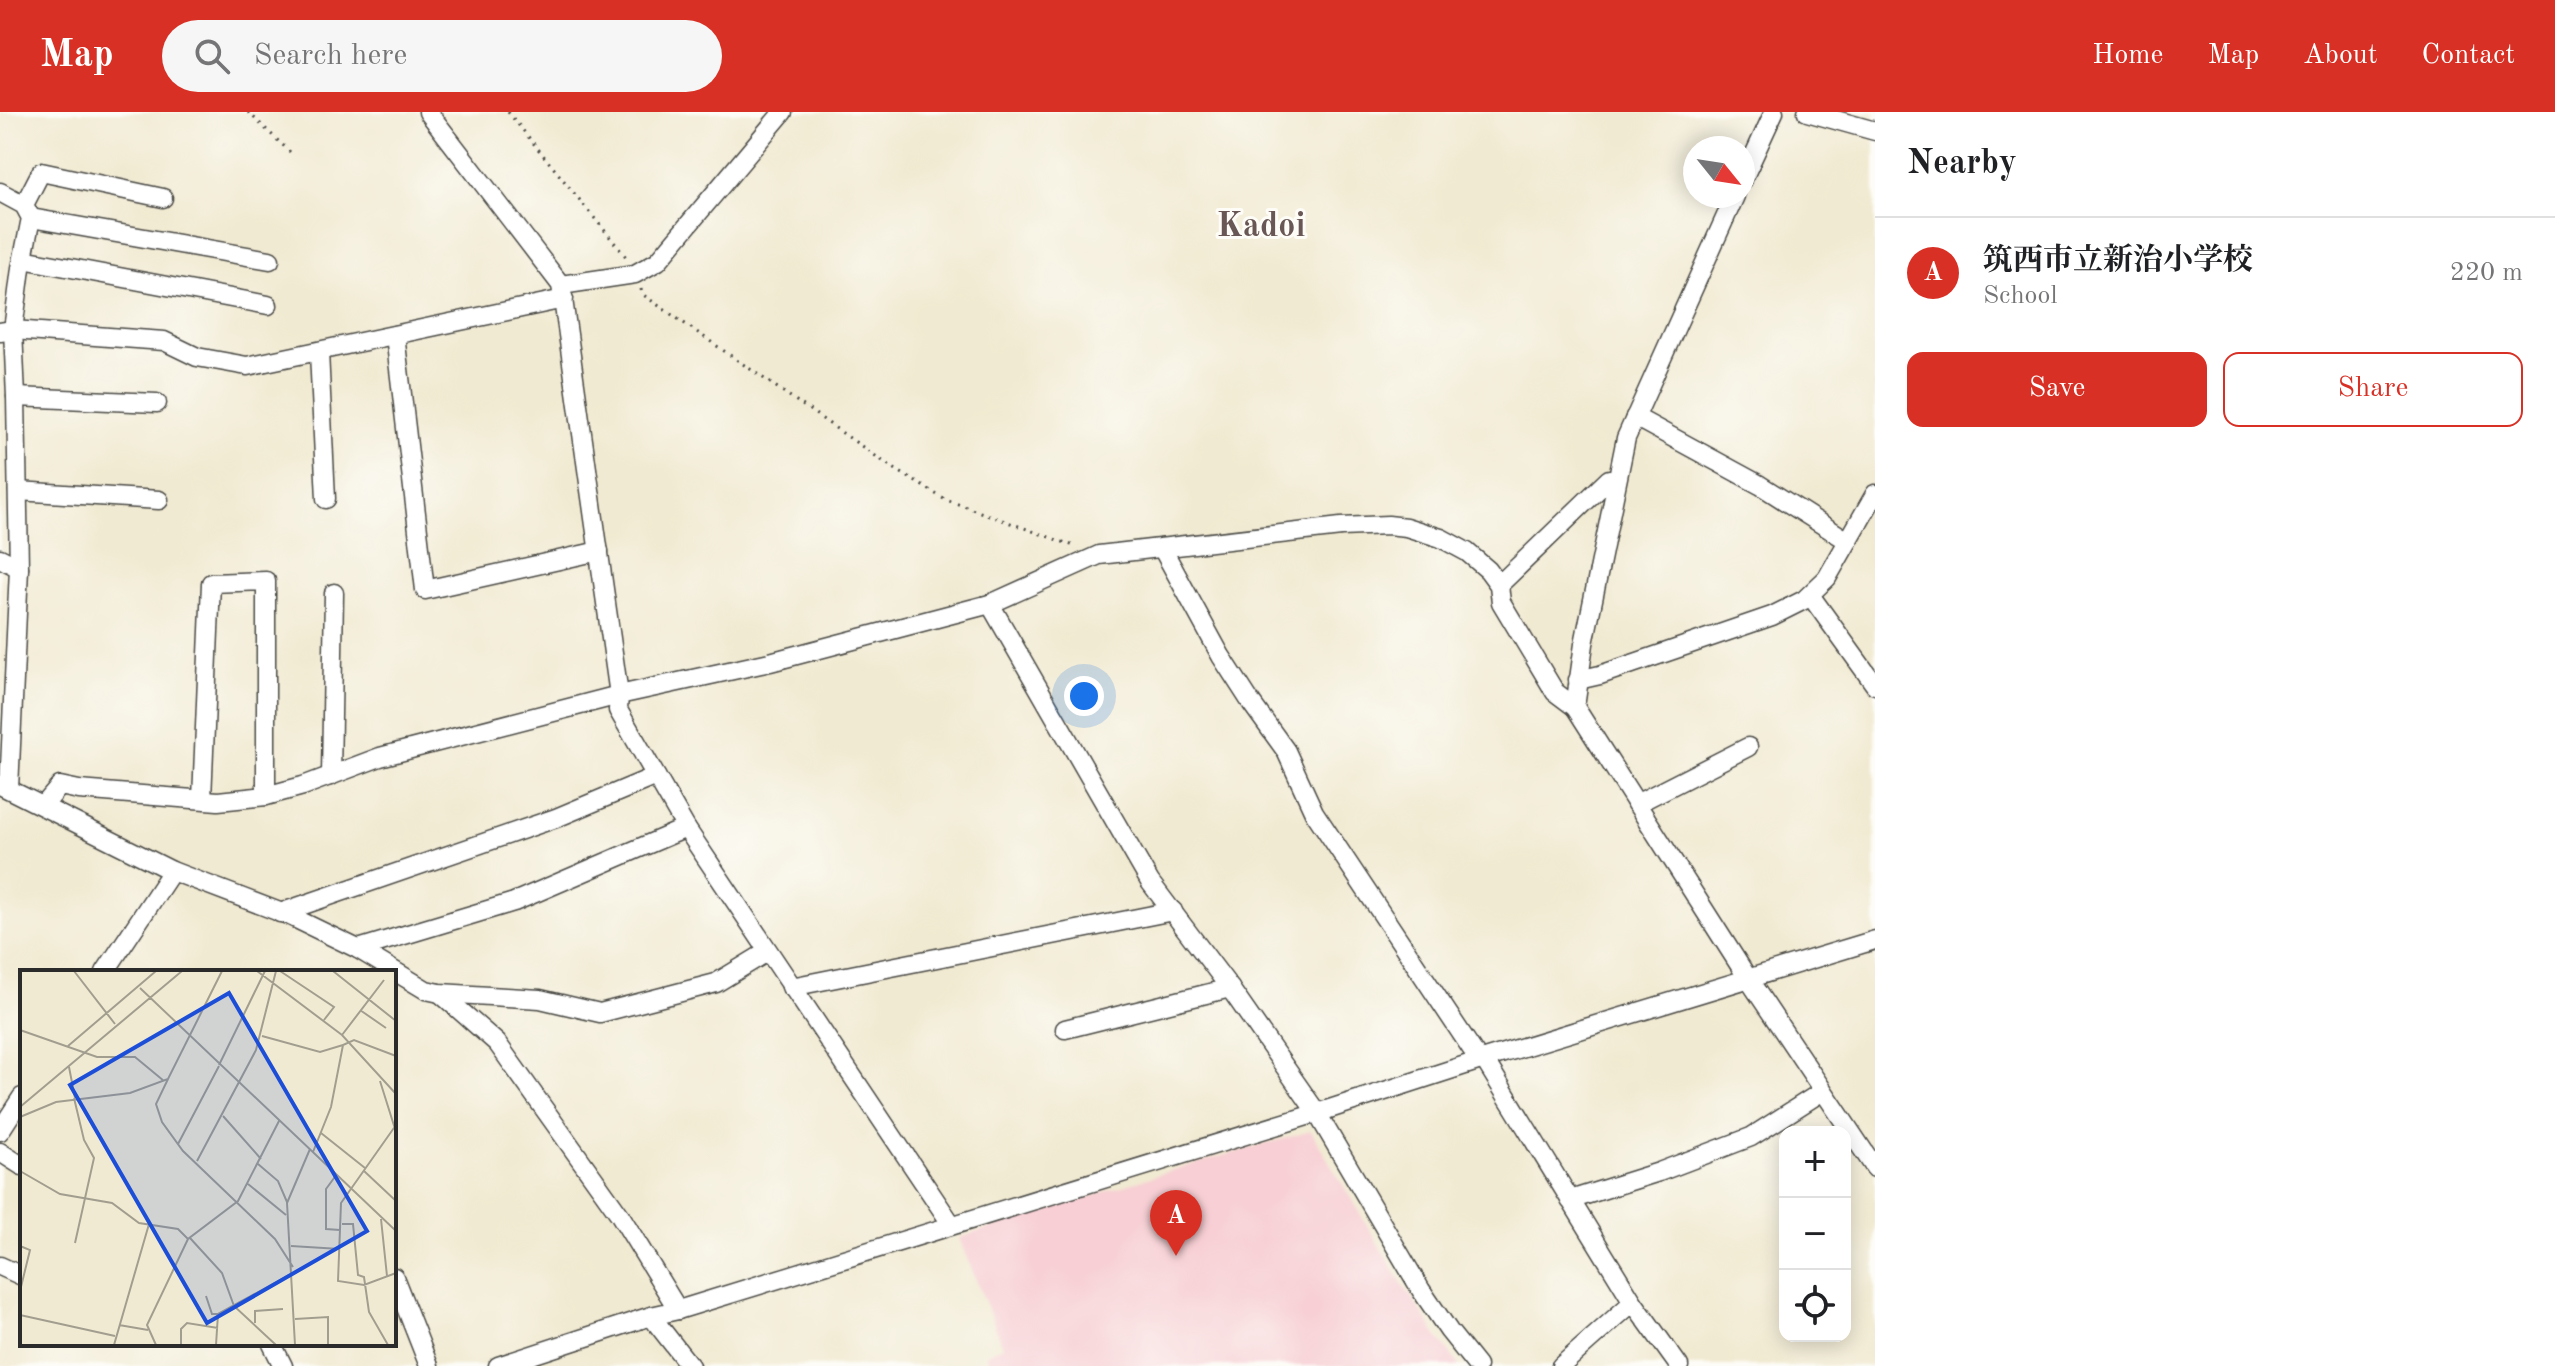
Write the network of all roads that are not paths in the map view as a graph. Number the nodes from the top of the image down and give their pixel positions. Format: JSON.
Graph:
{"nodes":[{"id":1,"x":428,"y":112,"type":"edge"},
{"id":2,"x":783,"y":112,"type":"edge"},
{"id":3,"x":1774,"y":112,"type":"edge"},
{"id":4,"x":1807,"y":112,"type":"edge"},
{"id":5,"x":1875,"y":131,"type":"edge"},
{"id":6,"x":1755,"y":153,"type":"edge"},
{"id":7,"x":0,"y":192,"type":"edge"},
{"id":8,"x":163,"y":198,"type":"dead end"},
{"id":9,"x":1730,"y":208,"type":"edge"},
{"id":10,"x":28,"y":212,"type":"junction"},
{"id":11,"x":23,"y":259,"type":"junction"},
{"id":12,"x":270,"y":260,"type":"dead end"},
{"id":13,"x":563,"y":292,"type":"junction"},
{"id":14,"x":268,"y":305,"type":"dead end"},
{"id":15,"x":6,"y":331,"type":"edge"},
{"id":16,"x":395,"y":335,"type":"junction"},
{"id":17,"x":319,"y":352,"type":"junction"},
{"id":18,"x":16,"y":397,"type":"junction"},
{"id":19,"x":157,"y":403,"type":"dead end"},
{"id":20,"x":1635,"y":417,"type":"junction"},
{"id":21,"x":1616,"y":481,"type":"junction"},
{"id":22,"x":18,"y":491,"type":"junction"},
{"id":23,"x":326,"y":499,"type":"dead end"},
{"id":24,"x":159,"y":500,"type":"dead end"},
{"id":25,"x":1874,"y":500,"type":"edge"},
{"id":26,"x":1848,"y":541,"type":"junction"},
{"id":27,"x":1162,"y":548,"type":"junction"},
{"id":28,"x":599,"y":551,"type":"junction"},
{"id":29,"x":0,"y":558,"type":"edge"},
{"id":30,"x":19,"y":568,"type":"junction"},
{"id":31,"x":1499,"y":585,"type":"junction"},
{"id":32,"x":334,"y":593,"type":"dead end"},
{"id":33,"x":1810,"y":595,"type":"junction"},
{"id":34,"x":990,"y":604,"type":"junction"},
{"id":35,"x":1875,"y":651,"type":"edge"},
{"id":36,"x":1860,"y":666,"type":"junction"},
{"id":37,"x":1578,"y":680,"type":"junction"},
{"id":38,"x":1875,"y":685,"type":"edge"},
{"id":39,"x":619,"y":695,"type":"junction"},
{"id":40,"x":1575,"y":707,"type":"junction"},
{"id":41,"x":1748,"y":747,"type":"dead end"},
{"id":42,"x":331,"y":776,"type":"junction"},
{"id":43,"x":656,"y":776,"type":"junction"},
{"id":44,"x":4,"y":787,"type":"edge"},
{"id":45,"x":266,"y":796,"type":"junction"},
{"id":46,"x":202,"y":799,"type":"junction"},
{"id":47,"x":1636,"y":804,"type":"junction"},
{"id":48,"x":43,"y":806,"type":"junction"},
{"id":49,"x":686,"y":828,"type":"junction"},
{"id":50,"x":172,"y":871,"type":"junction"},
{"id":51,"x":1173,"y":911,"type":"junction"},
{"id":52,"x":280,"y":913,"type":"junction"},
{"id":53,"x":1875,"y":940,"type":"edge"},
{"id":54,"x":358,"y":949,"type":"junction"},
{"id":55,"x":767,"y":952,"type":"junction"},
{"id":56,"x":106,"y":970,"type":"edge"},
{"id":57,"x":393,"y":970,"type":"edge"},
{"id":58,"x":396,"y":972,"type":"edge"},
{"id":59,"x":1749,"y":980,"type":"junction"},
{"id":60,"x":791,"y":987,"type":"junction"},
{"id":61,"x":1230,"y":988,"type":"junction"},
{"id":62,"x":440,"y":993,"type":"junction"},
{"id":63,"x":1065,"y":1029,"type":"dead end"},
{"id":64,"x":1481,"y":1060,"type":"junction"},
{"id":65,"x":1823,"y":1091,"type":"junction"},
{"id":66,"x":20,"y":1100,"type":"edge"},
{"id":67,"x":1317,"y":1113,"type":"junction"},
{"id":68,"x":0,"y":1131,"type":"edge"},
{"id":69,"x":0,"y":1152,"type":"edge"},
{"id":70,"x":20,"y":1165,"type":"edge"},
{"id":71,"x":1875,"y":1168,"type":"edge"},
{"id":72,"x":1570,"y":1200,"type":"junction"},
{"id":73,"x":952,"y":1225,"type":"junction"},
{"id":74,"x":0,"y":1266,"type":"edge"},
{"id":75,"x":20,"y":1275,"type":"edge"},
{"id":76,"x":396,"y":1282,"type":"edge"},
{"id":77,"x":1633,"y":1302,"type":"junction"},
{"id":78,"x":678,"y":1310,"type":"junction"},
{"id":79,"x":651,"y":1316,"type":"junction"},
{"id":80,"x":273,"y":1346,"type":"edge"},
{"id":81,"x":283,"y":1366,"type":"edge"},
{"id":82,"x":429,"y":1366,"type":"edge"},
{"id":83,"x":498,"y":1366,"type":"edge"},
{"id":84,"x":690,"y":1366,"type":"edge"},
{"id":85,"x":1477,"y":1366,"type":"edge"},
{"id":86,"x":1561,"y":1366,"type":"edge"},
{"id":87,"x":1679,"y":1366,"type":"edge"}],
"edges":[{"from":1,"to":13,"type":"street"},
{"from":2,"to":13,"type":"street"},
{"from":3,"to":6,"type":"street"},
{"from":4,"to":5,"type":"street"},
{"from":7,"to":10,"type":"street"},
{"from":8,"to":10,"type":"street"},
{"from":9,"to":20,"type":"street"},
{"from":10,"to":11,"type":"street"},
{"from":10,"to":12,"type":"street"},
{"from":11,"to":14,"type":"street"},
{"from":11,"to":15,"type":"street"},
{"from":13,"to":16,"type":"street"},
{"from":13,"to":28,"type":"street"},
{"from":15,"to":17,"type":"street"},
{"from":15,"to":18,"type":"street"},
{"from":16,"to":17,"type":"street"},
{"from":16,"to":28,"type":"street"},
{"from":17,"to":23,"type":"street"},
{"from":18,"to":19,"type":"street"},
{"from":18,"to":22,"type":"street"},
{"from":20,"to":21,"type":"street"},
{"from":20,"to":26,"type":"street"},
{"from":21,"to":31,"type":"street"},
{"from":21,"to":37,"type":"street"},
{"from":22,"to":24,"type":"street"},
{"from":22,"to":30,"type":"street"},
{"from":25,"to":26,"type":"street"},
{"from":26,"to":33,"type":"street"},
{"from":27,"to":31,"type":"street"},
{"from":27,"to":34,"type":"street"},
{"from":27,"to":64,"type":"street"},
{"from":28,"to":39,"type":"street"},
{"from":29,"to":30,"type":"street"},
{"from":30,"to":44,"type":"street"},
{"from":31,"to":40,"type":"street"},
{"from":32,"to":42,"type":"street"},
{"from":33,"to":36,"type":"street"},
{"from":33,"to":37,"type":"street"},
{"from":34,"to":39,"type":"street"},
{"from":34,"to":51,"type":"street"},
{"from":35,"to":36,"type":"street"},
{"from":36,"to":38,"type":"street"},
{"from":37,"to":40,"type":"street"},
{"from":39,"to":42,"type":"street"},
{"from":39,"to":43,"type":"street"},
{"from":40,"to":47,"type":"street"},
{"from":41,"to":47,"type":"street"},
{"from":42,"to":45,"type":"street"},
{"from":43,"to":49,"type":"street"},
{"from":43,"to":52,"type":"street"},
{"from":44,"to":48,"type":"street"},
{"from":45,"to":46,"type":"street"},
{"from":45,"to":46,"type":"street"},
{"from":46,"to":48,"type":"street"},
{"from":47,"to":59,"type":"street"},
{"from":48,"to":50,"type":"street"},
{"from":49,"to":54,"type":"street"},
{"from":49,"to":55,"type":"street"},
{"from":50,"to":52,"type":"street"},
{"from":50,"to":56,"type":"street"},
{"from":51,"to":60,"type":"street"},
{"from":51,"to":61,"type":"street"},
{"from":52,"to":54,"type":"street"},
{"from":53,"to":59,"type":"street"},
{"from":54,"to":57,"type":"street"},
{"from":55,"to":60,"type":"street"},
{"from":55,"to":62,"type":"street"},
{"from":58,"to":62,"type":"street"},
{"from":59,"to":64,"type":"street"},
{"from":59,"to":65,"type":"street"},
{"from":60,"to":73,"type":"street"},
{"from":61,"to":63,"type":"street"},
{"from":61,"to":67,"type":"street"},
{"from":62,"to":78,"type":"street"},
{"from":64,"to":67,"type":"street"},
{"from":64,"to":72,"type":"street"},
{"from":65,"to":71,"type":"street"},
{"from":65,"to":72,"type":"street"},
{"from":66,"to":68,"type":"street"},
{"from":67,"to":73,"type":"street"},
{"from":67,"to":85,"type":"street"},
{"from":69,"to":70,"type":"street"},
{"from":72,"to":77,"type":"street"},
{"from":73,"to":78,"type":"street"},
{"from":74,"to":75,"type":"street"},
{"from":76,"to":82,"type":"street"},
{"from":77,"to":86,"type":"street"},
{"from":77,"to":87,"type":"street"},
{"from":78,"to":79,"type":"street"},
{"from":79,"to":83,"type":"street"},
{"from":79,"to":84,"type":"street"},
{"from":80,"to":81,"type":"street"}]}
